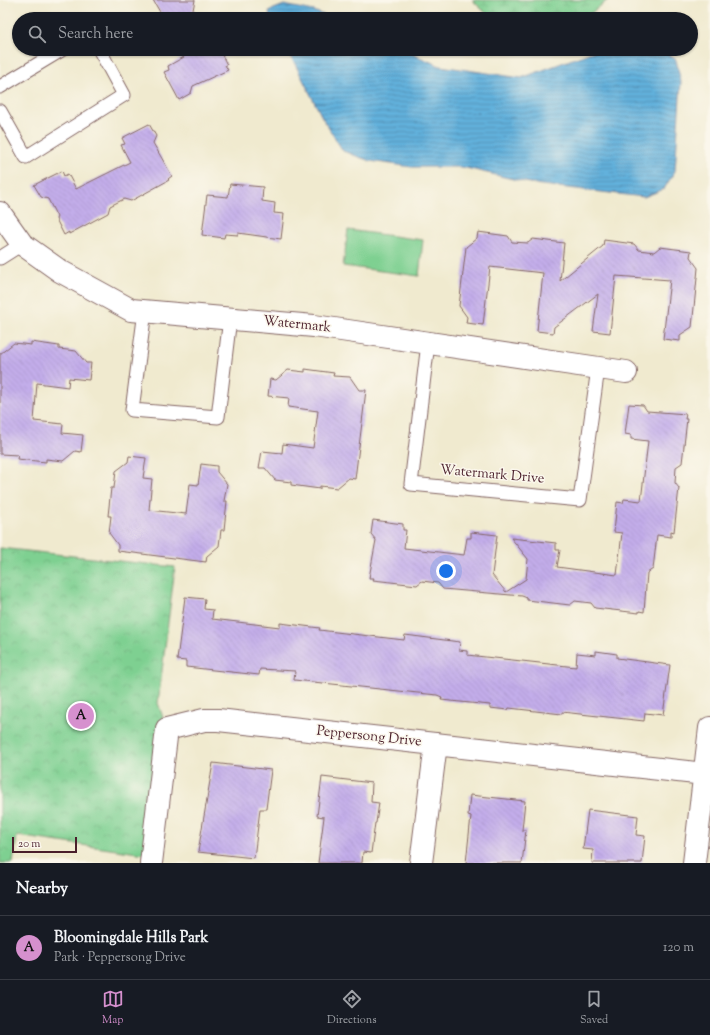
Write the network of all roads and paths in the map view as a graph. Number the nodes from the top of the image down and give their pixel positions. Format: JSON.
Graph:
{"nodes":[{"id":1,"x":51,"y":56,"type":"edge"},
{"id":2,"x":103,"y":56,"type":"edge"},
{"id":3,"x":0,"y":87,"type":"edge"},
{"id":4,"x":0,"y":111,"type":"edge"},
{"id":5,"x":4,"y":126,"type":"edge"},
{"id":6,"x":0,"y":213,"type":"edge"},
{"id":7,"x":22,"y":244,"type":"junction"},
{"id":8,"x":0,"y":258,"type":"edge"},
{"id":9,"x":145,"y":311,"type":"junction"},
{"id":10,"x":230,"y":318,"type":"junction"},
{"id":11,"x":428,"y":343,"type":"junction"},
{"id":12,"x":598,"y":368,"type":"junction"},
{"id":13,"x":626,"y":372,"type":"dead end"},
{"id":14,"x":710,"y":728,"type":"edge"},
{"id":15,"x":436,"y":744,"type":"junction"},
{"id":16,"x":704,"y":774,"type":"junction"},
{"id":17,"x":151,"y":863,"type":"edge"},
{"id":18,"x":421,"y":863,"type":"edge"},
{"id":19,"x":694,"y":863,"type":"edge"}],
"edges":[{"from":1,"to":3,"type":"lane"},
{"from":2,"to":5,"type":"lane"},
{"from":4,"to":5,"type":"lane"},
{"from":6,"to":7,"type":"street","name":"Watermark"},
{"from":7,"to":8,"type":"lane"},
{"from":7,"to":9,"type":"street","name":"Watermark"},
{"from":9,"to":10,"type":"street","name":"Watermark"},
{"from":9,"to":10,"type":"lane"},
{"from":10,"to":11,"type":"street","name":"Watermark"},
{"from":11,"to":12,"type":"street","name":"Watermark"},
{"from":11,"to":12,"type":"lane","name":"Watermark Drive"},
{"from":12,"to":13,"type":"street","name":"Watermark"},
{"from":14,"to":16,"type":"street"},
{"from":15,"to":16,"type":"street","name":"Peppersong Drive"},
{"from":15,"to":17,"type":"street","name":"Peppersong Drive"},
{"from":15,"to":18,"type":"street"},
{"from":16,"to":19,"type":"street"}]}
